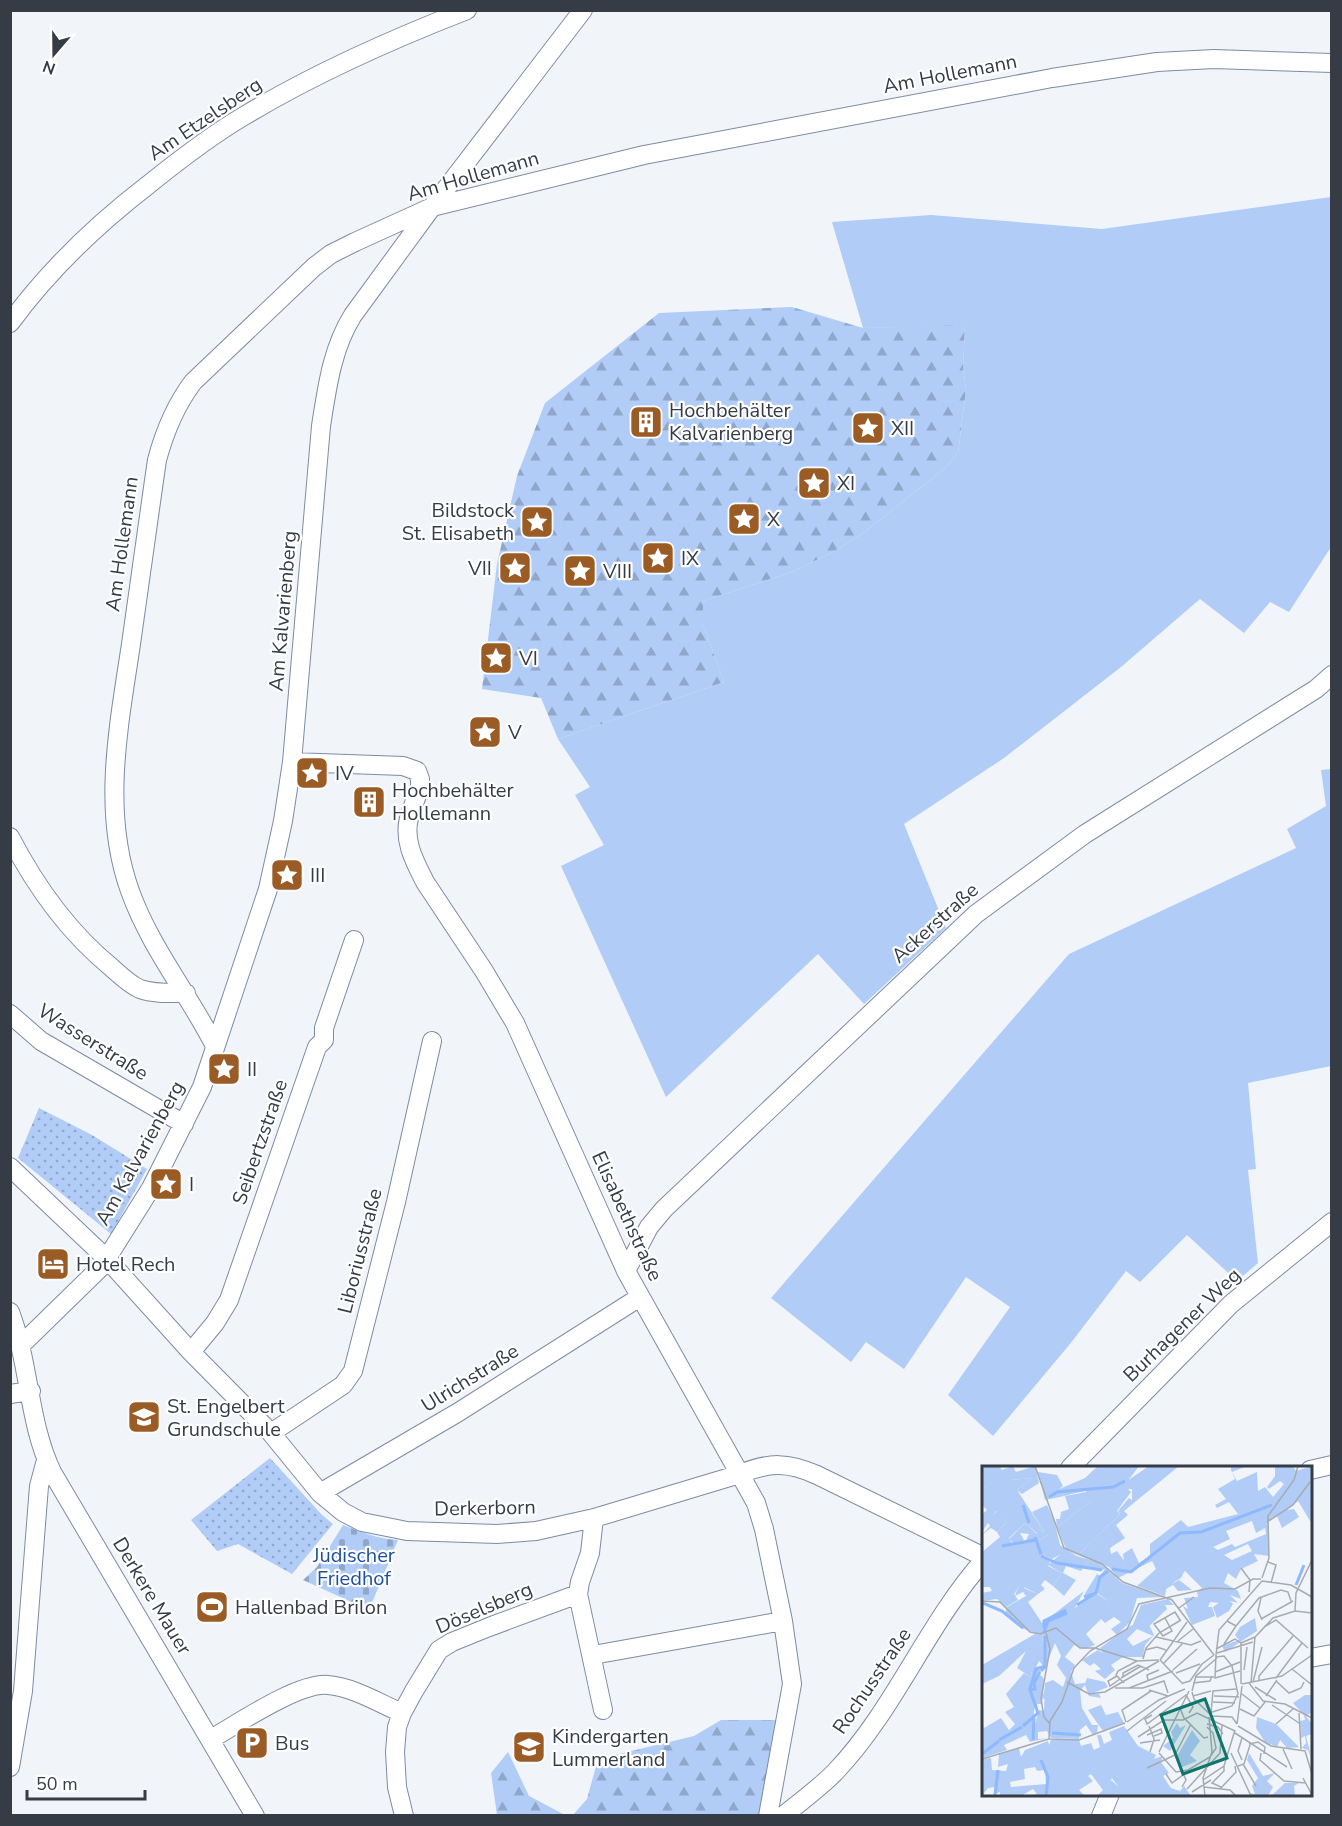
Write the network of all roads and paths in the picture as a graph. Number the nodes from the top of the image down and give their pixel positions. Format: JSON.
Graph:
{"nodes":[{"id":1,"x":466,"y":10,"type":"edge"},
{"id":2,"x":583,"y":10,"type":"edge"},
{"id":3,"x":1332,"y":63,"type":"edge"},
{"id":4,"x":432,"y":207,"type":"junction"},
{"id":5,"x":10,"y":323,"type":"edge"},
{"id":6,"x":1332,"y":675,"type":"edge"},
{"id":7,"x":292,"y":762,"type":"junction"},
{"id":8,"x":10,"y":837,"type":"edge"},
{"id":9,"x":354,"y":940,"type":"dead end"},
{"id":10,"x":186,"y":993,"type":"junction"},
{"id":11,"x":10,"y":1014,"type":"edge"},
{"id":12,"x":432,"y":1041,"type":"dead end"},
{"id":13,"x":215,"y":1046,"type":"junction"},
{"id":14,"x":184,"y":1124,"type":"junction"},
{"id":15,"x":10,"y":1167,"type":"edge"},
{"id":16,"x":1332,"y":1222,"type":"edge"},
{"id":17,"x":106,"y":1260,"type":"junction"},
{"id":18,"x":626,"y":1271,"type":"junction"},
{"id":19,"x":640,"y":1297,"type":"junction"},
{"id":20,"x":10,"y":1312,"type":"edge"},
{"id":21,"x":20,"y":1346,"type":"junction"},
{"id":22,"x":191,"y":1352,"type":"junction"},
{"id":23,"x":30,"y":1392,"type":"junction"},
{"id":24,"x":10,"y":1394,"type":"edge"},
{"id":25,"x":271,"y":1433,"type":"junction"},
{"id":26,"x":46,"y":1460,"type":"junction"},
{"id":27,"x":1071,"y":1466,"type":"edge"},
{"id":28,"x":1332,"y":1466,"type":"edge"},
{"id":29,"x":1312,"y":1470,"type":"edge"},
{"id":30,"x":740,"y":1474,"type":"junction"},
{"id":31,"x":320,"y":1493,"type":"junction"},
{"id":32,"x":594,"y":1518,"type":"junction"},
{"id":33,"x":982,"y":1557,"type":"edge"},
{"id":34,"x":982,"y":1561,"type":"edge"},
{"id":35,"x":578,"y":1594,"type":"junction"},
{"id":36,"x":783,"y":1621,"type":"junction"},
{"id":37,"x":1332,"y":1654,"type":"edge"},
{"id":38,"x":593,"y":1655,"type":"junction"},
{"id":39,"x":1312,"y":1658,"type":"edge"},
{"id":40,"x":603,"y":1710,"type":"dead end"},
{"id":41,"x":402,"y":1713,"type":"junction"},
{"id":42,"x":211,"y":1739,"type":"junction"},
{"id":43,"x":10,"y":1767,"type":"edge"},
{"id":44,"x":1109,"y":1796,"type":"edge"},
{"id":45,"x":255,"y":1815,"type":"edge"},
{"id":46,"x":404,"y":1815,"type":"edge"},
{"id":47,"x":768,"y":1815,"type":"edge"},
{"id":48,"x":783,"y":1815,"type":"edge"},
{"id":49,"x":1101,"y":1815,"type":"edge"}],
"edges":[{"from":1,"to":5,"type":"street","name":"Am Etzelsberg"},
{"from":2,"to":4,"type":"street","name":"Am Kalvarienberg"},
{"from":3,"to":4,"type":"street","name":"Am Hollemann"},
{"from":4,"to":7,"type":"street","name":"Am Kalvarienberg"},
{"from":4,"to":10,"type":"street","name":"Am Hollemann"},
{"from":6,"to":18,"type":"street","name":"Ackerstraße"},
{"from":7,"to":13,"type":"street","name":"Am Kalvarienberg"},
{"from":7,"to":18,"type":"street","name":"Elisabethstraße"},
{"from":8,"to":10,"type":"street"},
{"from":9,"to":22,"type":"street","name":"Seibertzstraße"},
{"from":10,"to":13,"type":"street","name":"Am Hollemann"},
{"from":11,"to":14,"type":"street","name":"Wasserstraße"},
{"from":12,"to":25,"type":"street","name":"Liboriusstraße"},
{"from":13,"to":14,"type":"street","name":"Am Kalvarienberg"},
{"from":14,"to":17,"type":"street","name":"Am Kalvarienberg"},
{"from":15,"to":17,"type":"street","name":"Derkerborn"},
{"from":16,"to":27,"type":"street","name":"Burhagener Weg"},
{"from":17,"to":21,"type":"street","name":"Am Kalvarienberg"},
{"from":17,"to":22,"type":"street","name":"Derkerborn"},
{"from":18,"to":19,"type":"street","name":"Elisabethstraße"},
{"from":19,"to":30,"type":"street","name":"Elisabethstraße"},
{"from":19,"to":31,"type":"street","name":"Ulrichstraße"},
{"from":20,"to":21,"type":"street","name":"Derkere Mauer"},
{"from":21,"to":23,"type":"street","name":"Derkere Mauer"},
{"from":22,"to":25,"type":"street","name":"Derkerborn"},
{"from":23,"to":24,"type":"street"},
{"from":23,"to":26,"type":"street","name":"Derkere Mauer"},
{"from":25,"to":31,"type":"street","name":"Derkerborn"},
{"from":26,"to":42,"type":"street","name":"Derkere Mauer"},
{"from":26,"to":43,"type":"street"},
{"from":28,"to":29,"type":"street"},
{"from":30,"to":32,"type":"street","name":"Derkerborn"},
{"from":30,"to":33,"type":"street","name":"Derkerborn"},
{"from":30,"to":36,"type":"street","name":"Elisabethstraße"},
{"from":31,"to":32,"type":"street","name":"Derkerborn"},
{"from":32,"to":35,"type":"street"},
{"from":34,"to":48,"type":"street","name":"Rochusstraße"},
{"from":35,"to":38,"type":"street"},
{"from":35,"to":41,"type":"street","name":"Döselsberg"},
{"from":36,"to":38,"type":"street"},
{"from":36,"to":47,"type":"street","name":"Elisabethstraße"},
{"from":37,"to":39,"type":"street"},
{"from":38,"to":40,"type":"street"},
{"from":41,"to":42,"type":"street"},
{"from":41,"to":46,"type":"street","name":"Döselsberg"},
{"from":42,"to":45,"type":"street","name":"Derkere Mauer"},
{"from":44,"to":49,"type":"street"}]}
